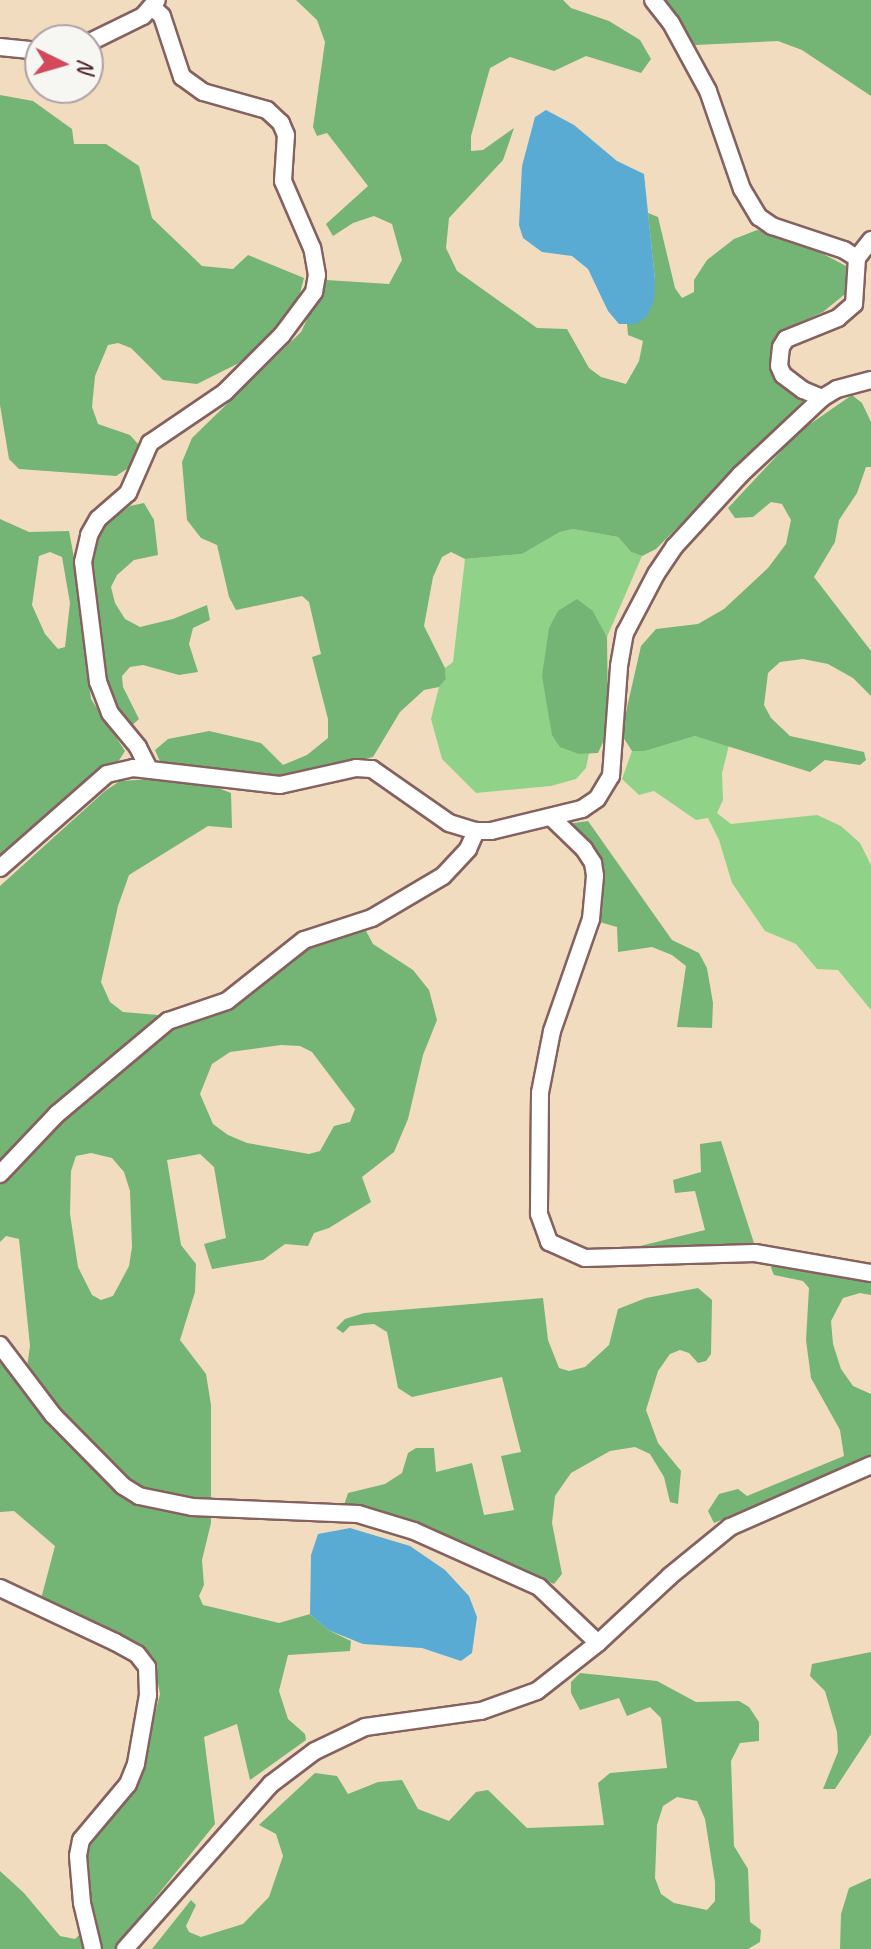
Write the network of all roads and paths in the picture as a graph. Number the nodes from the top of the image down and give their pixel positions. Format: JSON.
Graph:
{"nodes":[{"id":1,"x":653,"y":0,"type":"edge"},
{"id":2,"x":154,"y":4,"type":"edge"},
{"id":3,"x":104,"y":36,"type":"edge"},
{"id":4,"x":0,"y":47,"type":"edge"},
{"id":5,"x":24,"y":49,"type":"edge"},
{"id":6,"x":871,"y":240,"type":"edge"},
{"id":7,"x":857,"y":258,"type":"junction"},
{"id":8,"x":871,"y":380,"type":"edge"},
{"id":9,"x":822,"y":398,"type":"junction"},
{"id":10,"x":149,"y":769,"type":"junction"},
{"id":11,"x":552,"y":818,"type":"junction"},
{"id":12,"x":476,"y":831,"type":"junction"},
{"id":13,"x":0,"y":868,"type":"edge"},
{"id":14,"x":0,"y":1174,"type":"edge"},
{"id":15,"x":871,"y":1273,"type":"edge"},
{"id":16,"x":0,"y":1345,"type":"edge"},
{"id":17,"x":871,"y":1465,"type":"edge"},
{"id":18,"x":0,"y":1588,"type":"edge"},
{"id":19,"x":598,"y":1643,"type":"junction"},
{"id":20,"x":93,"y":1949,"type":"edge"},
{"id":21,"x":125,"y":1949,"type":"edge"}],
"edges":[{"from":1,"to":7,"type":"street"},
{"from":2,"to":3,"type":"street"},
{"from":2,"to":10,"type":"street"},
{"from":4,"to":5,"type":"street"},
{"from":6,"to":7,"type":"street"},
{"from":7,"to":9,"type":"street"},
{"from":8,"to":9,"type":"street"},
{"from":9,"to":11,"type":"street"},
{"from":10,"to":12,"type":"street"},
{"from":10,"to":13,"type":"street"},
{"from":11,"to":12,"type":"street"},
{"from":11,"to":15,"type":"street"},
{"from":12,"to":14,"type":"street"},
{"from":16,"to":19,"type":"street"},
{"from":17,"to":19,"type":"street"},
{"from":18,"to":20,"type":"street"},
{"from":19,"to":21,"type":"street"}]}
